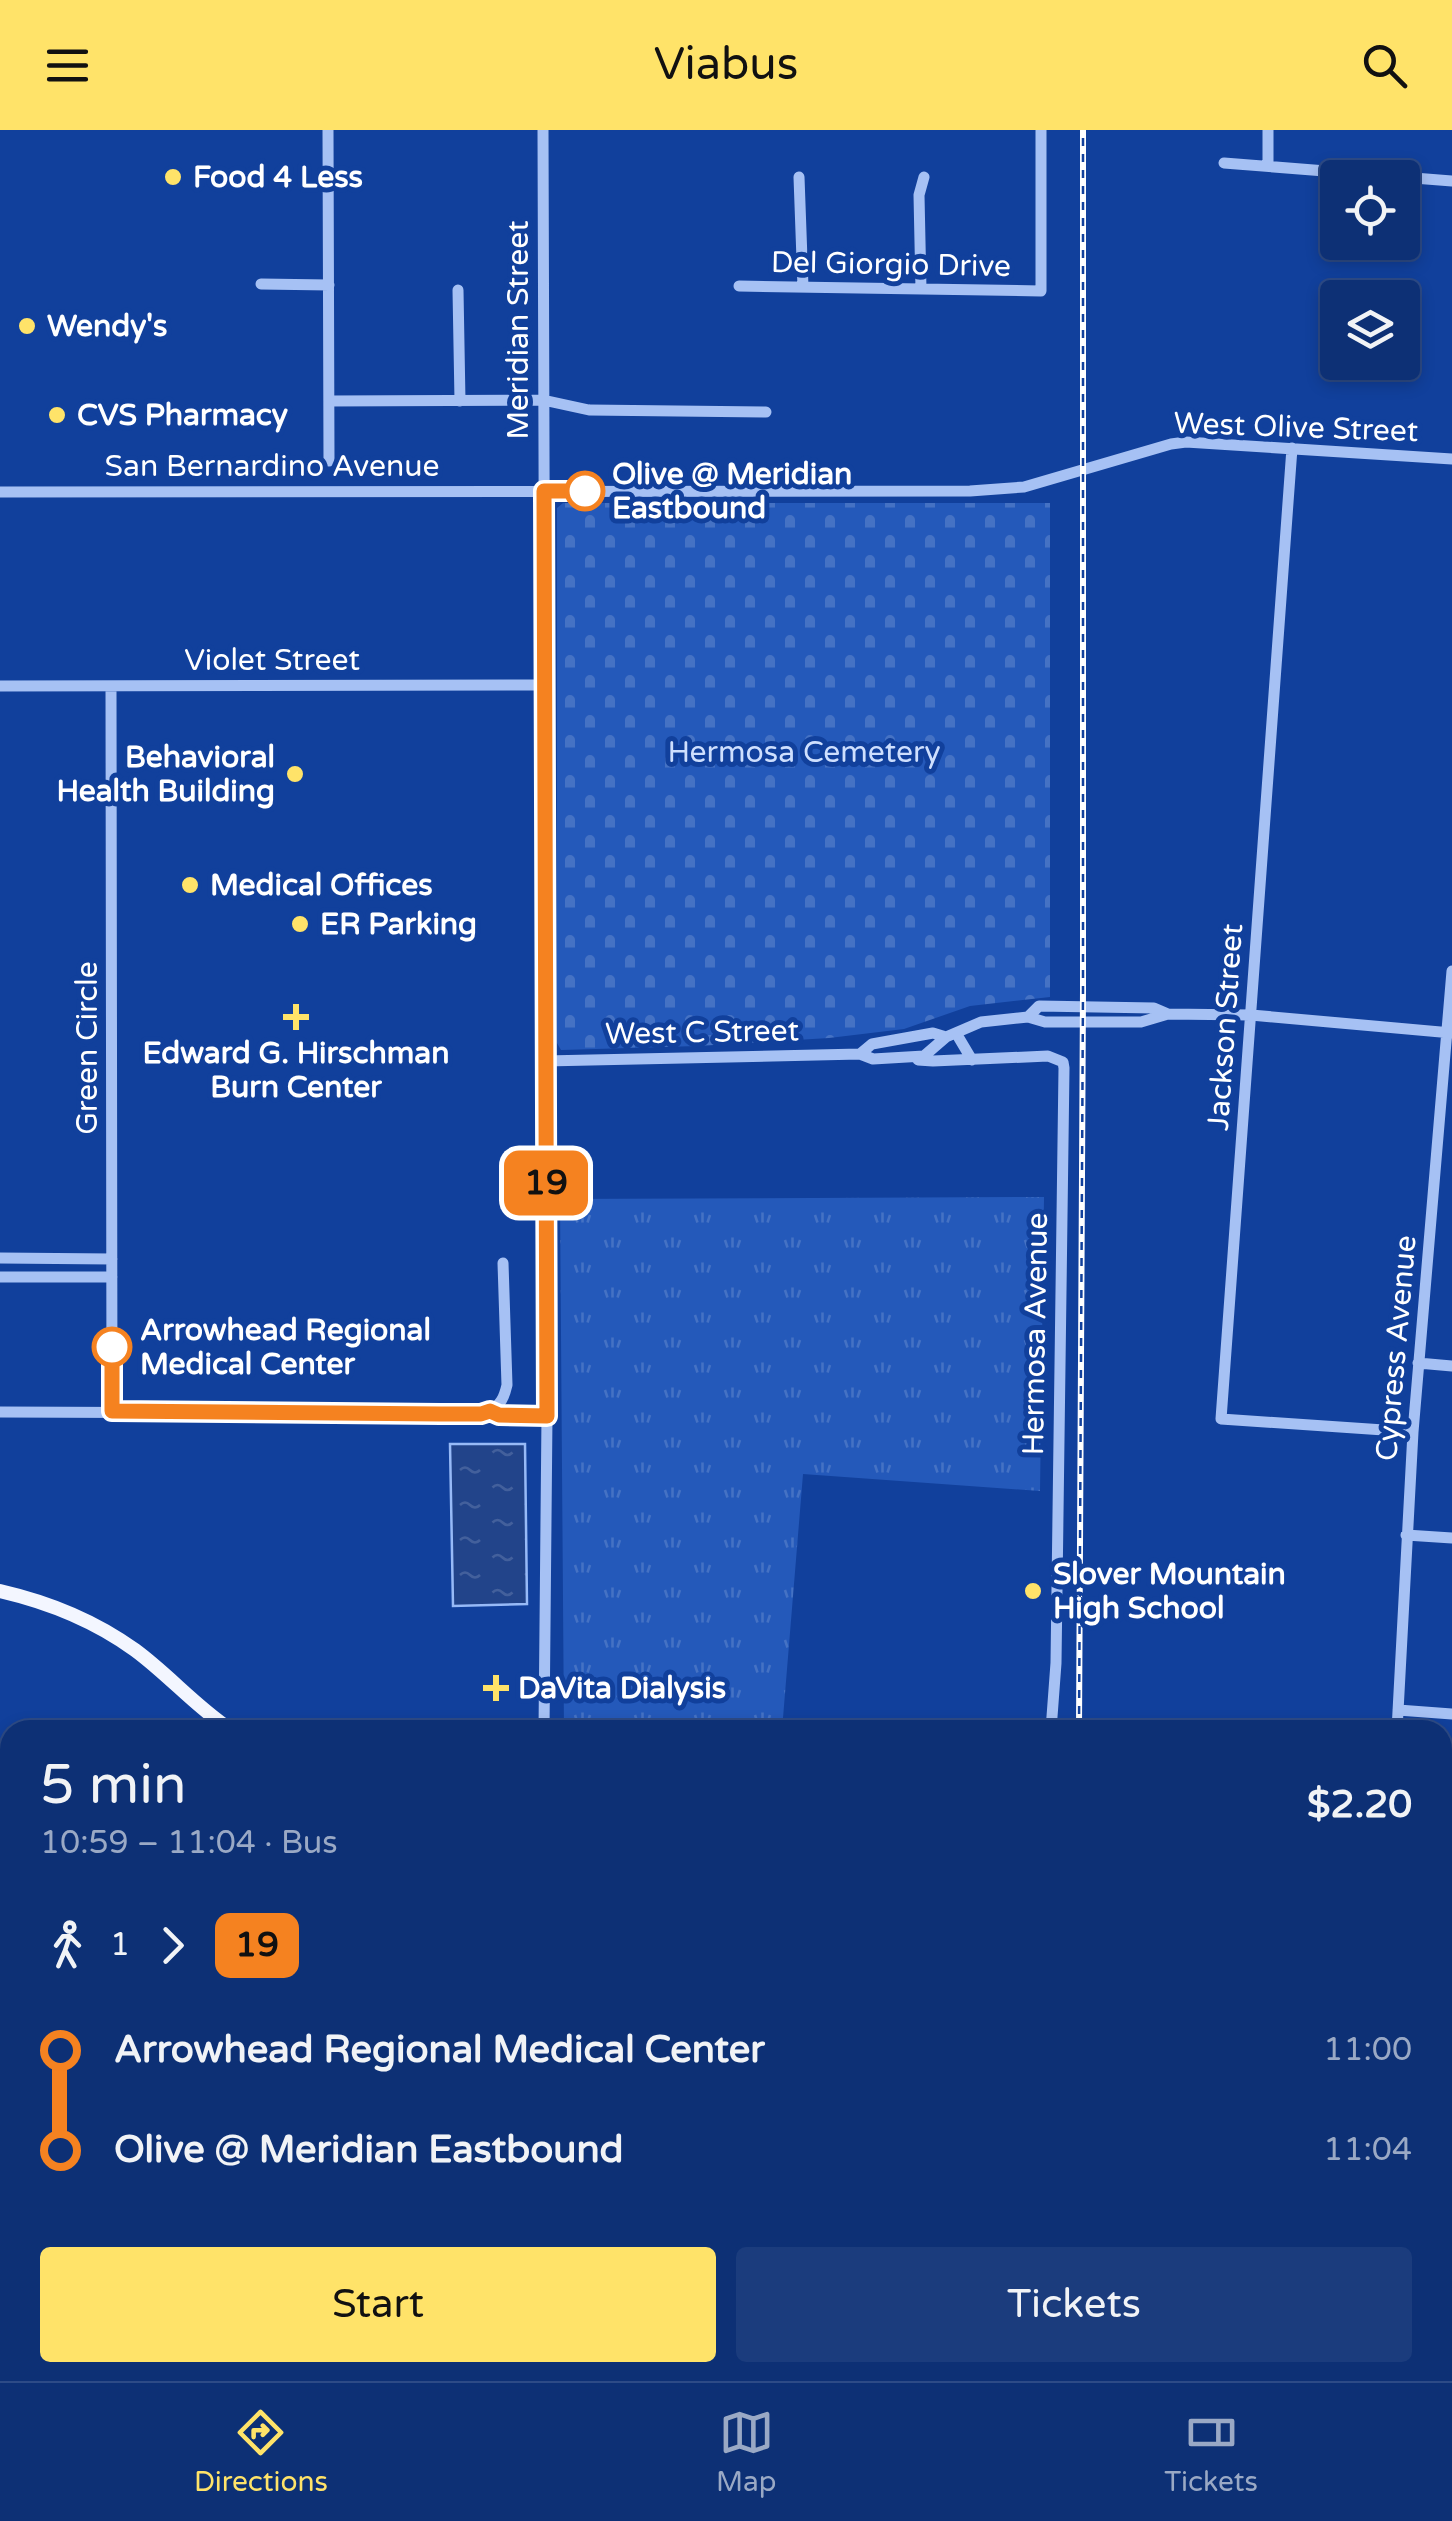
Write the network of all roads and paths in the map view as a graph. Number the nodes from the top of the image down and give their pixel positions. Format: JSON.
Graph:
{"nodes":[{"id":1,"x":328,"y":130,"type":"edge"},
{"id":2,"x":542,"y":130,"type":"edge"},
{"id":3,"x":1041,"y":130,"type":"edge"},
{"id":4,"x":1268,"y":130,"type":"edge"},
{"id":5,"x":1224,"y":163,"type":"dead end"},
{"id":6,"x":1268,"y":166,"type":"junction"},
{"id":7,"x":799,"y":176,"type":"dead end"},
{"id":8,"x":924,"y":178,"type":"dead end"},
{"id":9,"x":1452,"y":181,"type":"edge"},
{"id":10,"x":261,"y":284,"type":"dead end"},
{"id":11,"x":329,"y":284,"type":"junction"},
{"id":12,"x":740,"y":286,"type":"dead end"},
{"id":13,"x":803,"y":287,"type":"junction"},
{"id":14,"x":921,"y":289,"type":"junction"},
{"id":15,"x":458,"y":290,"type":"dead end"},
{"id":16,"x":460,"y":400,"type":"junction"},
{"id":17,"x":543,"y":400,"type":"junction"},
{"id":18,"x":330,"y":402,"type":"junction"},
{"id":19,"x":766,"y":412,"type":"dead end"},
{"id":20,"x":1292,"y":448,"type":"junction"},
{"id":21,"x":1452,"y":458,"type":"edge"},
{"id":22,"x":329,"y":461,"type":"dead end"},
{"id":23,"x":544,"y":491,"type":"junction"},
{"id":24,"x":0,"y":492,"type":"edge"},
{"id":25,"x":544,"y":685,"type":"junction"},
{"id":26,"x":0,"y":686,"type":"edge"},
{"id":27,"x":111,"y":686,"type":"junction"},
{"id":28,"x":1452,"y":971,"type":"edge"},
{"id":29,"x":1251,"y":1014,"type":"junction"},
{"id":30,"x":1450,"y":1033,"type":"edge"},
{"id":31,"x":951,"y":1035,"type":"junction"},
{"id":32,"x":860,"y":1054,"type":"junction"},
{"id":33,"x":909,"y":1058,"type":"junction"},
{"id":34,"x":972,"y":1060,"type":"junction"},
{"id":35,"x":545,"y":1061,"type":"junction"},
{"id":36,"x":0,"y":1258,"type":"edge"},
{"id":37,"x":112,"y":1259,"type":"junction"},
{"id":38,"x":503,"y":1263,"type":"dead end"},
{"id":39,"x":0,"y":1277,"type":"edge"},
{"id":40,"x":112,"y":1277,"type":"junction"},
{"id":41,"x":1418,"y":1364,"type":"junction"},
{"id":42,"x":1452,"y":1366,"type":"edge"},
{"id":43,"x":112,"y":1411,"type":"junction"},
{"id":44,"x":490,"y":1411,"type":"junction"},
{"id":45,"x":0,"y":1412,"type":"edge"},
{"id":46,"x":547,"y":1416,"type":"junction"},
{"id":47,"x":1413,"y":1432,"type":"junction"},
{"id":48,"x":1406,"y":1535,"type":"junction"},
{"id":49,"x":1452,"y":1538,"type":"edge"},
{"id":50,"x":0,"y":1591,"type":"edge"},
{"id":51,"x":1398,"y":1710,"type":"junction"},
{"id":52,"x":1452,"y":1714,"type":"edge"},
{"id":53,"x":216,"y":1720,"type":"edge"},
{"id":54,"x":544,"y":1720,"type":"edge"},
{"id":55,"x":1053,"y":1720,"type":"edge"},
{"id":56,"x":1398,"y":1720,"type":"edge"}],
"edges":[{"from":1,"to":11,"type":"street"},
{"from":2,"to":17,"type":"street","name":"Meridian Street"},
{"from":3,"to":14,"type":"street","name":"Del Giorgio Drive"},
{"from":4,"to":6,"type":"street"},
{"from":5,"to":6,"type":"street"},
{"from":6,"to":9,"type":"street"},
{"from":7,"to":13,"type":"street"},
{"from":8,"to":14,"type":"street"},
{"from":10,"to":11,"type":"street"},
{"from":11,"to":18,"type":"street"},
{"from":12,"to":13,"type":"street","name":"Del Giorgio Drive"},
{"from":13,"to":14,"type":"street","name":"Del Giorgio Drive"},
{"from":15,"to":16,"type":"street"},
{"from":16,"to":17,"type":"street"},
{"from":16,"to":18,"type":"street"},
{"from":17,"to":19,"type":"street"},
{"from":17,"to":23,"type":"street","name":"Meridian Street"},
{"from":18,"to":22,"type":"street"},
{"from":20,"to":21,"type":"street","name":"West Olive Street"},
{"from":20,"to":23,"type":"street","name":"West Olive Street"},
{"from":20,"to":29,"type":"street","name":"Jackson Street"},
{"from":23,"to":24,"type":"street","name":"San Bernardino Avenue"},
{"from":23,"to":25,"type":"street","name":"Meridian Street"},
{"from":25,"to":27,"type":"street","name":"Violet Street"},
{"from":25,"to":35,"type":"street","name":"Meridian Street"},
{"from":26,"to":27,"type":"street","name":"Violet Street"},
{"from":27,"to":37,"type":"street","name":"Green Circle"},
{"from":28,"to":30,"type":"street","name":"Cypress Avenue"},
{"from":29,"to":30,"type":"street","name":"West C Street"},
{"from":29,"to":31,"type":"street","name":"West C Street"},
{"from":29,"to":47,"type":"street","name":"Jackson Street"},
{"from":30,"to":41,"type":"street","name":"Cypress Avenue"},
{"from":31,"to":32,"type":"street","name":"West C Street"},
{"from":31,"to":33,"type":"street","name":"West C Street"},
{"from":31,"to":34,"type":"street"},
{"from":32,"to":33,"type":"street","name":"West C Street"},
{"from":32,"to":35,"type":"street","name":"West C Street"},
{"from":33,"to":34,"type":"street"},
{"from":34,"to":55,"type":"street","name":"Hermosa Avenue"},
{"from":35,"to":46,"type":"street","name":"Meridian Street"},
{"from":36,"to":37,"type":"street"},
{"from":37,"to":40,"type":"street","name":"Green Circle"},
{"from":38,"to":44,"type":"street"},
{"from":39,"to":40,"type":"street"},
{"from":40,"to":43,"type":"street","name":"Green Circle"},
{"from":41,"to":42,"type":"street"},
{"from":41,"to":47,"type":"street","name":"Cypress Avenue"},
{"from":43,"to":44,"type":"street"},
{"from":43,"to":45,"type":"street"},
{"from":44,"to":46,"type":"street"},
{"from":46,"to":54,"type":"street","name":"Meridian Street"},
{"from":47,"to":48,"type":"street","name":"Cypress Avenue"},
{"from":48,"to":49,"type":"street"},
{"from":48,"to":51,"type":"street","name":"Cypress Avenue"},
{"from":50,"to":53,"type":"main road"},
{"from":51,"to":52,"type":"street"},
{"from":51,"to":56,"type":"street","name":"Cypress Avenue"}]}
